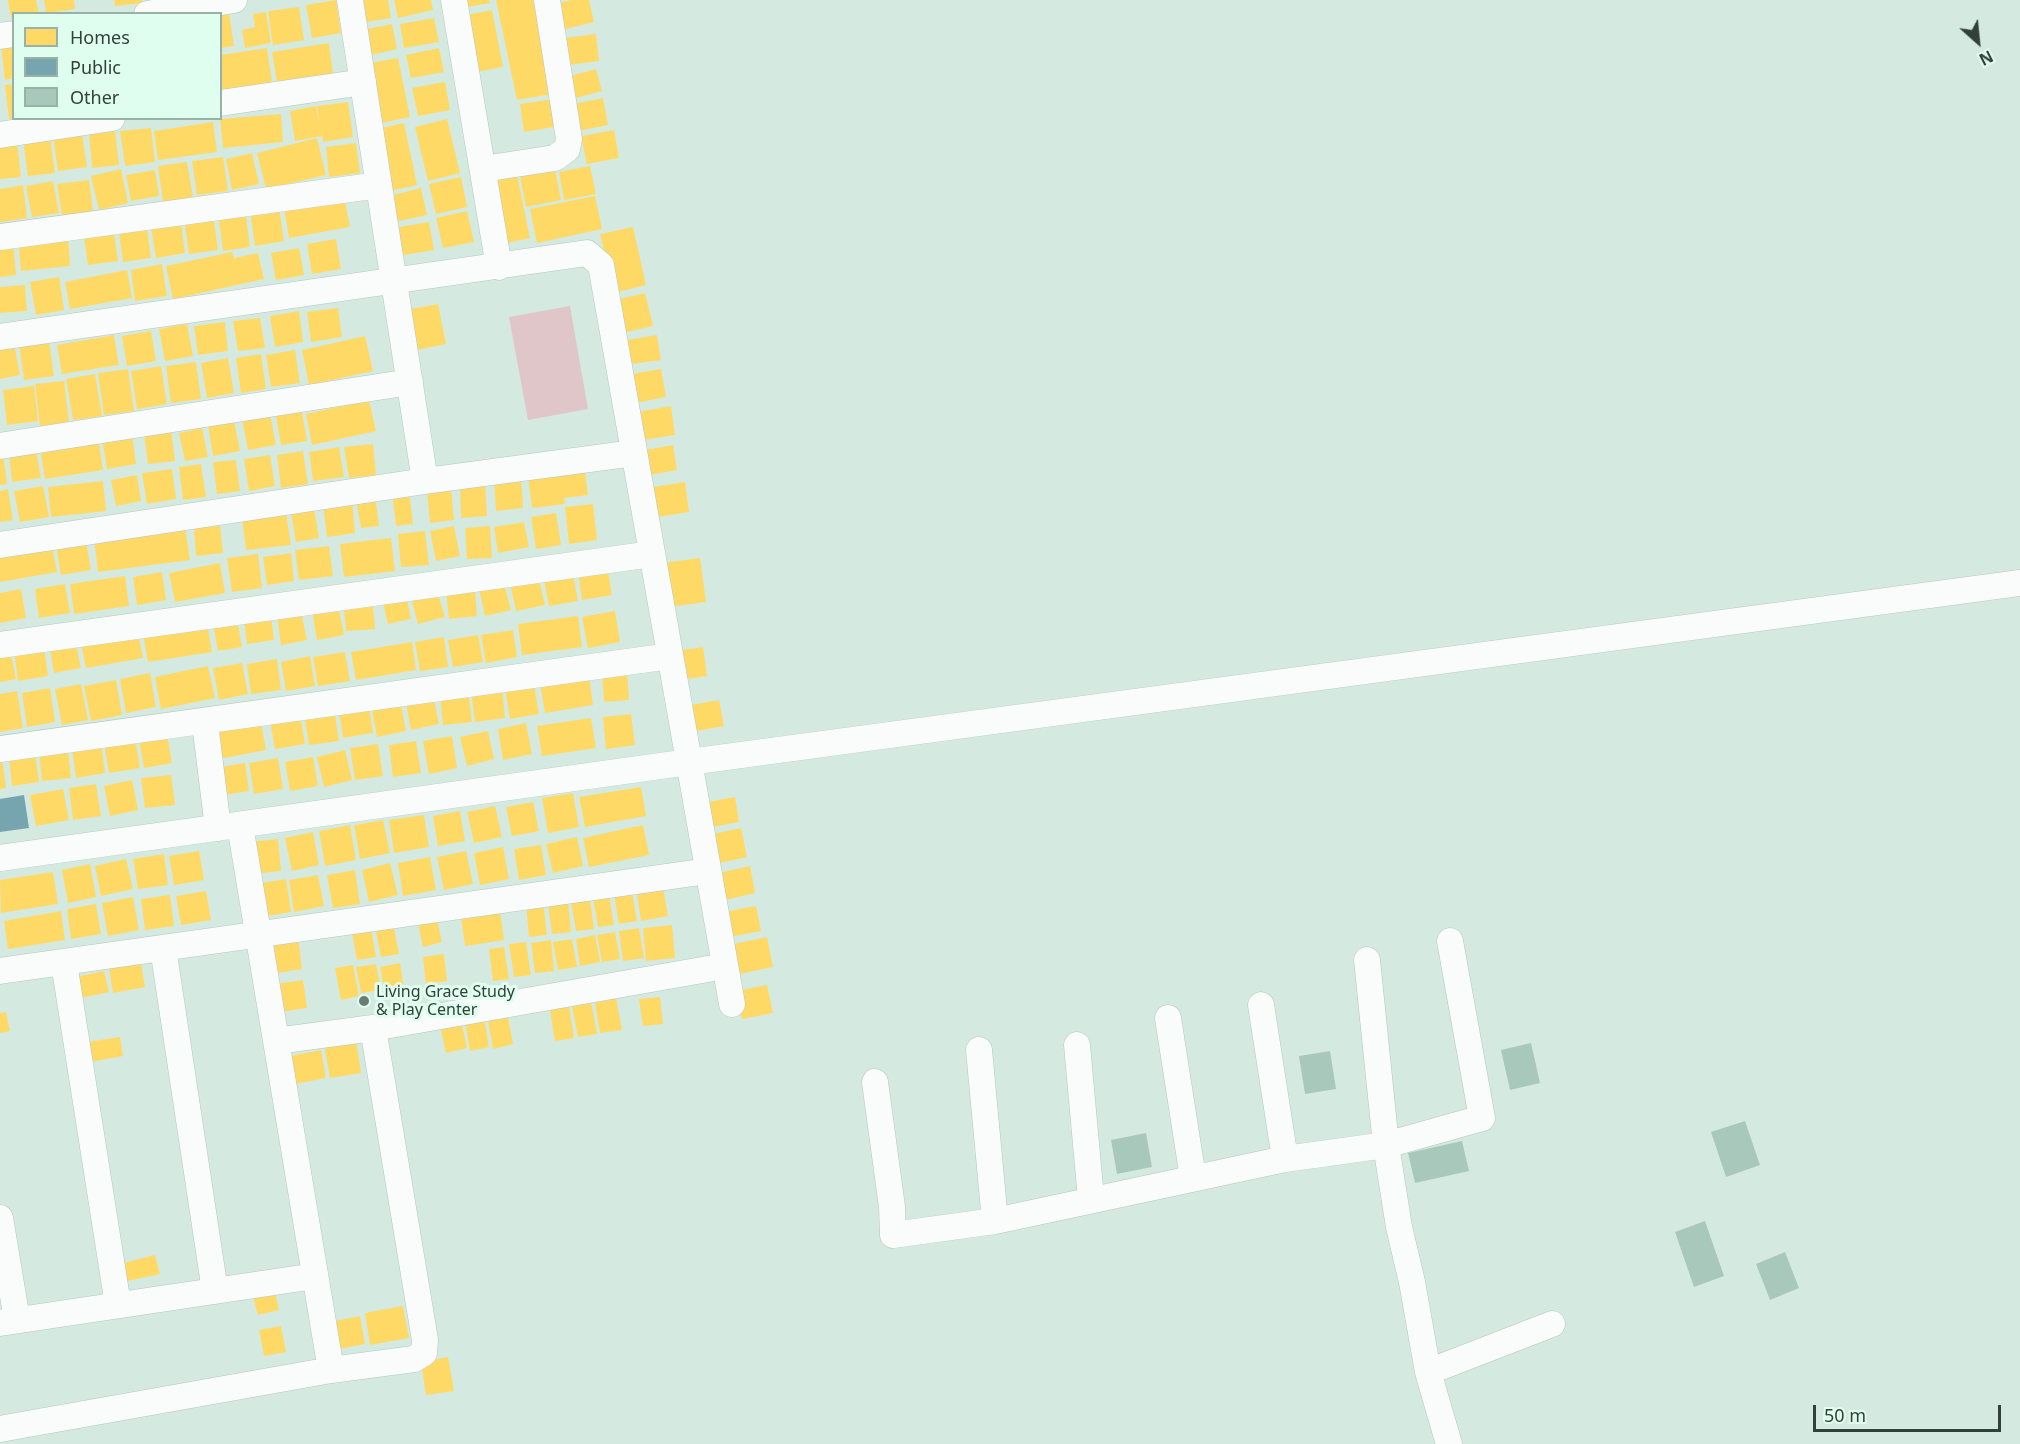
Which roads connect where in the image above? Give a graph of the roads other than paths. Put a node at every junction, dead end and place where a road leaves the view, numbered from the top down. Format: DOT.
graph roads {
  1 [pos="234,0"];
  2 [pos="350,0"];
  3 [pos="454,0"];
  4 [pos="547,0"];
  5 [pos="159,12"];
  6 [pos="363,82"];
  7 [pos="222,103"];
  8 [pos="99,120"];
  9 [pos="0,135"];
  10 [pos="483,169"];
  11 [pos="379,185"];
  12 [pos="0,237"];
  13 [pos="499,267"];
  14 [pos="394,283"];
  15 [pos="0,337"];
  16 [pos="410,382"];
  17 [pos="0,446"];
  18 [pos="634,453"];
  19 [pos="425,481"];
  20 [pos="0,545"];
  21 [pos="652,554"];
  22 [pos="2020,582"];
  23 [pos="0,645"];
  24 [pos="670,656"];
  25 [pos="205,723"];
  26 [pos="0,749"];
  27 [pos="689,762"];
  28 [pos="229,827"];
  29 [pos="0,858"];
  30 [pos="708,871"];
  31 [pos="258,934"];
  32 [pos="1450,941"];
  33 [pos="163,948"];
  34 [pos="1367,960"];
  35 [pos="64,963"];
  36 [pos="725,966"];
  37 [pos="0,971"];
  38 [pos="732,1004"];
  39 [pos="1261,1005"];
  40 [pos="1168,1018"];
  41 [pos="373,1028"];
  42 [pos="276,1041"];
  43 [pos="1077,1045"];
  44 [pos="979,1050"];
  45 [pos="875,1082"];
  46 [pos="1386,1145"];
  47 [pos="1285,1159"];
  48 [pos="1193,1178"];
  49 [pos="1091,1199"];
  50 [pos="0,1218"];
  51 [pos="996,1221"];
  52 [pos="315,1276"];
  53 [pos="215,1291"];
  54 [pos="118,1305"];
  55 [pos="8,1322"];
  56 [pos="1552,1324"];
  57 [pos="331,1370"];
  58 [pos="1428,1372"];
  59 [pos="0,1428"];
  60 [pos="1449,1444"];
  1 -- 5 [label="street"];
  2 -- 6 [label="street"];
  3 -- 10 [label="street"];
  4 -- 10 [label="street"];
  6 -- 7 [label="street"];
  6 -- 11 [label="street"];
  8 -- 9 [label="street"];
  10 -- 13 [label="street"];
  11 -- 12 [label="street"];
  11 -- 14 [label="street"];
  13 -- 14 [label="street"];
  13 -- 18 [label="street"];
  14 -- 15 [label="street"];
  14 -- 16 [label="street"];
  16 -- 17 [label="street"];
  16 -- 19 [label="street"];
  18 -- 19 [label="street"];
  18 -- 21 [label="street"];
  19 -- 20 [label="street"];
  21 -- 23 [label="street"];
  21 -- 24 [label="street"];
  22 -- 27 [label="street"];
  24 -- 25 [label="street"];
  24 -- 27 [label="street"];
  25 -- 26 [label="street"];
  25 -- 28 [label="street"];
  27 -- 28 [label="street"];
  27 -- 30 [label="street"];
  28 -- 29 [label="street"];
  28 -- 31 [label="street"];
  30 -- 31 [label="street"];
  30 -- 36 [label="street"];
  31 -- 33 [label="street"];
  31 -- 42 [label="street"];
  32 -- 46 [label="street"];
  33 -- 35 [label="street"];
  33 -- 53 [label="street"];
  34 -- 46 [label="street"];
  35 -- 37 [label="street"];
  35 -- 54 [label="street"];
  36 -- 38 [label="street"];
  36 -- 41 [label="street"];
  39 -- 47 [label="street"];
  40 -- 48 [label="street"];
  41 -- 42 [label="street"];
  41 -- 57 [label="street"];
  42 -- 52 [label="street"];
  43 -- 49 [label="street"];
  44 -- 51 [label="street"];
  45 -- 51 [label="street"];
  46 -- 47 [label="street"];
  46 -- 58 [label="street"];
  47 -- 48 [label="street"];
  48 -- 49 [label="street"];
  49 -- 51 [label="street"];
  50 -- 55 [label="street"];
  52 -- 53 [label="street"];
  52 -- 57 [label="street"];
  53 -- 54 [label="street"];
  54 -- 55 [label="street"];
  56 -- 58 [label="street"];
  57 -- 59 [label="street"];
  58 -- 60 [label="street"];
}
